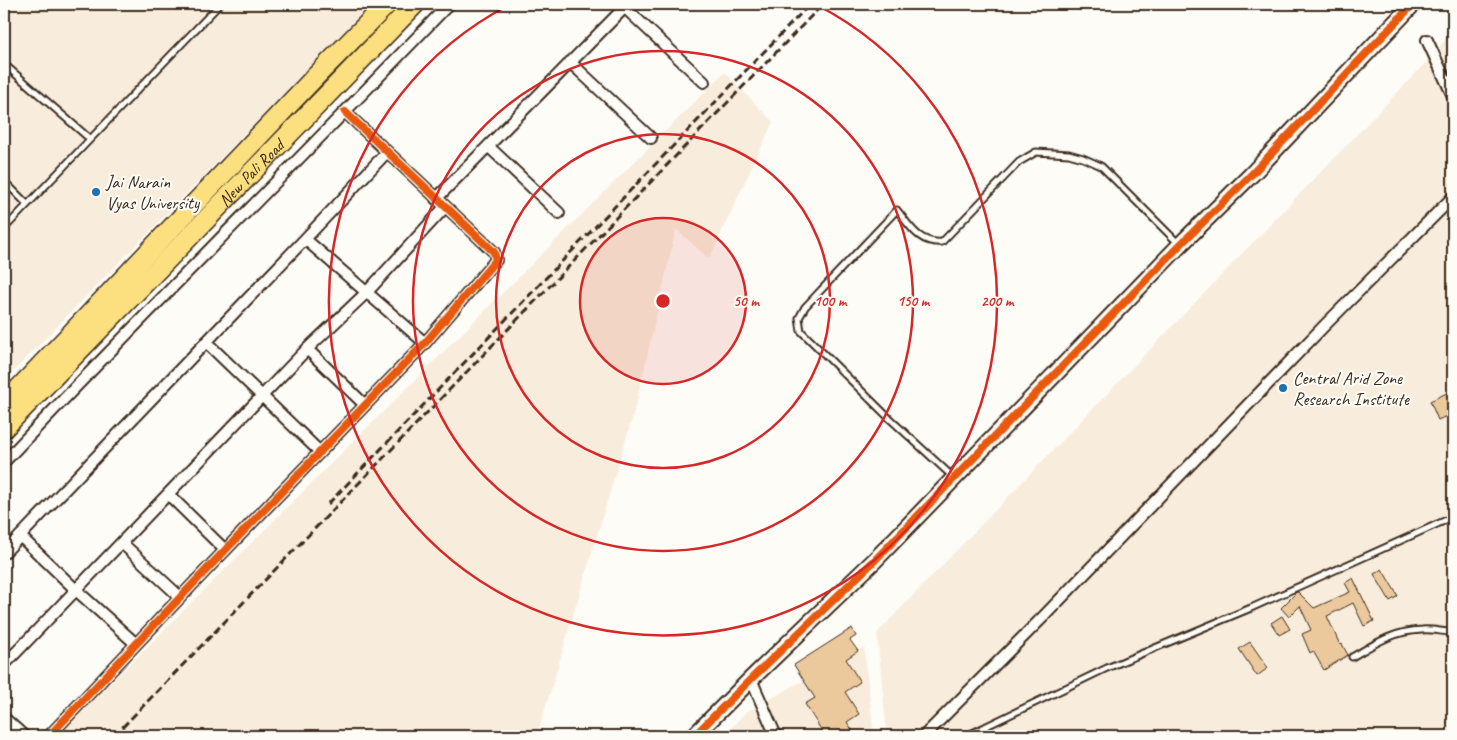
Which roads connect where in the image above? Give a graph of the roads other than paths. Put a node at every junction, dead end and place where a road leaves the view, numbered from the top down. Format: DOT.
graph roads {
  1 [pos="220,4"];
  2 [pos="386,4"];
  3 [pos="415,4"];
  4 [pos="449,4"];
  5 [pos="1413,4"];
  6 [pos="622,6"];
  7 [pos="1427,40"];
  8 [pos="570,62"];
  9 [pos="4,64"];
  10 [pos="704,82"];
  11 [pos="1453,96"];
  12 [pos="345,112"];
  13 [pos="651,138"];
  14 [pos="90,139"];
  15 [pos="488,146"];
  16 [pos="387,152"];
  17 [pos="4,181"];
  18 [pos="1453,197"];
  19 [pos="436,198"];
  20 [pos="27,204"];
  21 [pos="445,207"];
  22 [pos="559,213"];
  23 [pos="4,229"];
  24 [pos="305,239"];
  25 [pos="1180,245"];
  26 [pos="366,292"];
  27 [pos="206,342"];
  28 [pos="425,343"];
  29 [pos="308,349"];
  30 [pos="263,396"];
  31 [pos="4,404"];
  32 [pos="365,405"];
  33 [pos="4,428"];
  34 [pos="320,452"];
  35 [pos="4,462"];
  36 [pos="954,478"];
  37 [pos="168,494"];
  38 [pos="1453,517"];
  39 [pos="20,536"];
  40 [pos="122,542"];
  41 [pos="225,550"];
  42 [pos="4,553"];
  43 [pos="76,590"];
  44 [pos="180,597"];
  45 [pos="1453,632"];
  46 [pos="136,644"];
  47 [pos="1352,657"];
  48 [pos="4,665"];
  49 [pos="751,679"];
  50 [pos="4,718"];
  51 [pos="24,736"];
  52 [pos="49,736"];
  53 [pos="694,736"];
  54 [pos="776,736"];
  55 [pos="924,736"];
  56 [pos="966,736"];
  1 -- 14 [label="lane"];
  2 -- 31 [label="highway, New Pali Road"];
  3 -- 33 [label="highway, New Pali Road"];
  4 -- 12 [label="street"];
  5 -- 25 [label="street"];
  6 -- 8 [label="street"];
  6 -- 10 [label="street"];
  7 -- 11 [label="street"];
  8 -- 13 [label="street"];
  8 -- 15 [label="street"];
  9 -- 14 [label="lane"];
  12 -- 16 [label="street"];
  12 -- 35 [label="street"];
  14 -- 20 [label="lane"];
  15 -- 19 [label="street"];
  15 -- 22 [label="street"];
  16 -- 19 [label="street"];
  16 -- 24 [label="street"];
  17 -- 20 [label="lane"];
  18 -- 55 [label="street"];
  19 -- 21 [label="street"];
  20 -- 23 [label="lane"];
  21 -- 26 [label="street"];
  21 -- 28 [label="street"];
  24 -- 26 [label="street"];
  24 -- 27 [label="street"];
  25 -- 36 [label="street"];
  25 -- 36 [label="lane"];
  26 -- 28 [label="street"];
  26 -- 29 [label="street"];
  27 -- 30 [label="street"];
  27 -- 39 [label="street"];
  28 -- 32 [label="street"];
  29 -- 30 [label="street"];
  29 -- 32 [label="street"];
  30 -- 34 [label="street"];
  30 -- 37 [label="street"];
  32 -- 34 [label="street"];
  34 -- 41 [label="street"];
  36 -- 49 [label="street"];
  37 -- 40 [label="street"];
  37 -- 41 [label="street"];
  38 -- 56 [label="lane"];
  39 -- 42 [label="street"];
  39 -- 43 [label="street"];
  40 -- 43 [label="street"];
  40 -- 44 [label="street"];
  41 -- 44 [label="street"];
  43 -- 46 [label="street"];
  43 -- 48 [label="street"];
  44 -- 46 [label="street"];
  45 -- 47 [label="lane"];
  46 -- 52 [label="street"];
  49 -- 53 [label="street"];
  49 -- 54 [label="street"];
  50 -- 51 [label="street"];
}
